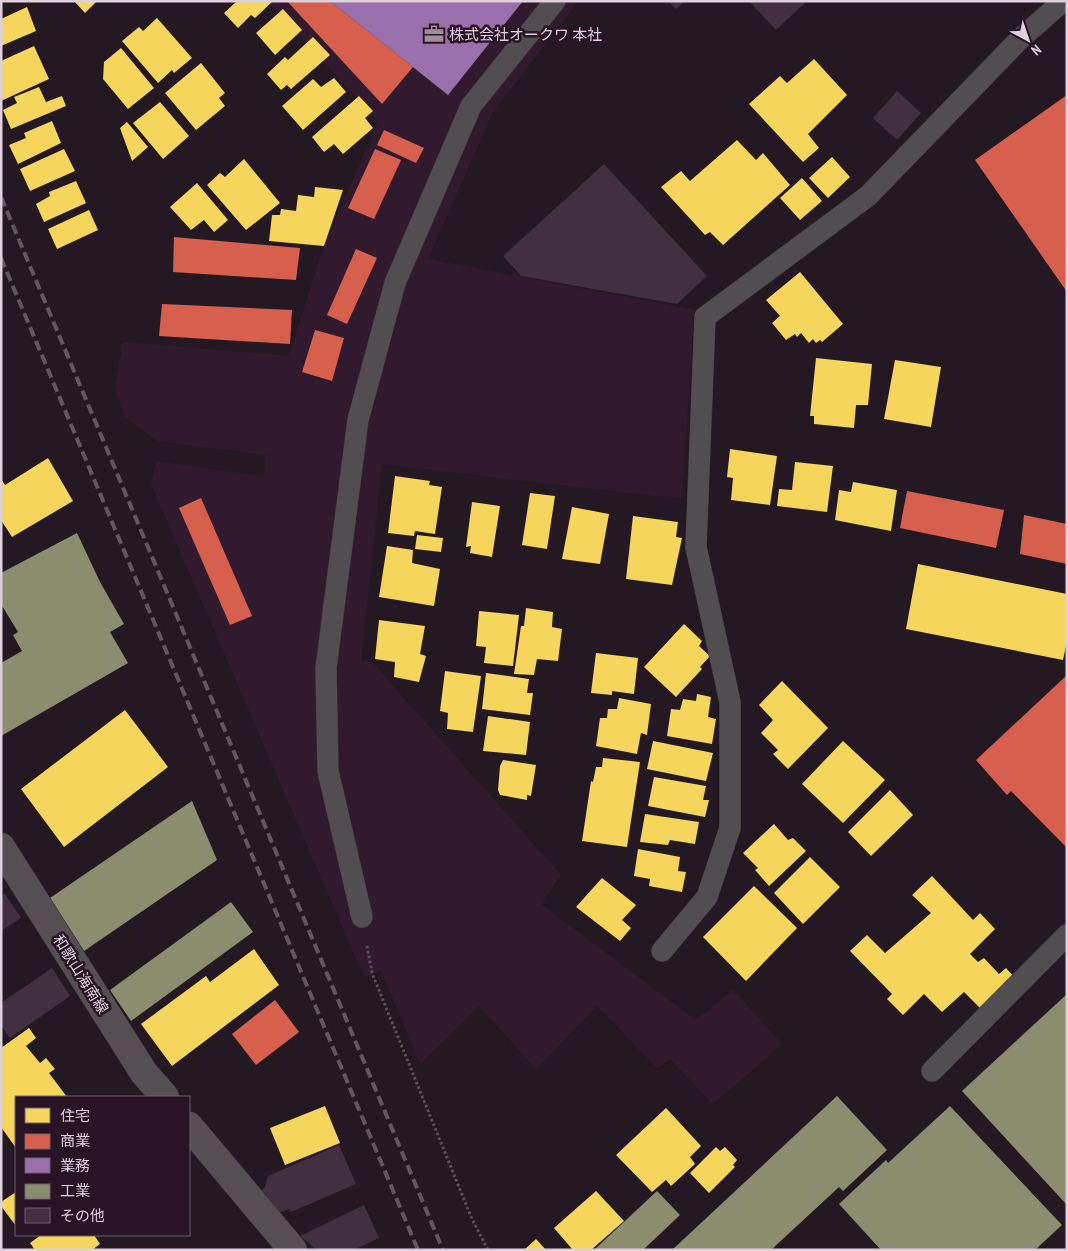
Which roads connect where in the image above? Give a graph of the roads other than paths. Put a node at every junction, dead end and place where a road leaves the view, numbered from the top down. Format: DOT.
graph roads {
  1 [pos="555,1"];
  2 [pos="1063,1"];
  3 [pos="1,848"];
  4 [pos="362,917"];
  5 [pos="1067,935"];
  6 [pos="662,951"];
  7 [pos="932,1071"];
  8 [pos="164,1096"];
  9 [pos="190,1127"];
  10 [pos="293,1250"];
  1 -- 4 [label="lane"];
  2 -- 6 [label="lane"];
  3 -- 8 [label="main road, 和歌山海南線"];
  5 -- 7 [label="lane"];
  9 -- 10 [label="main road"];
}
